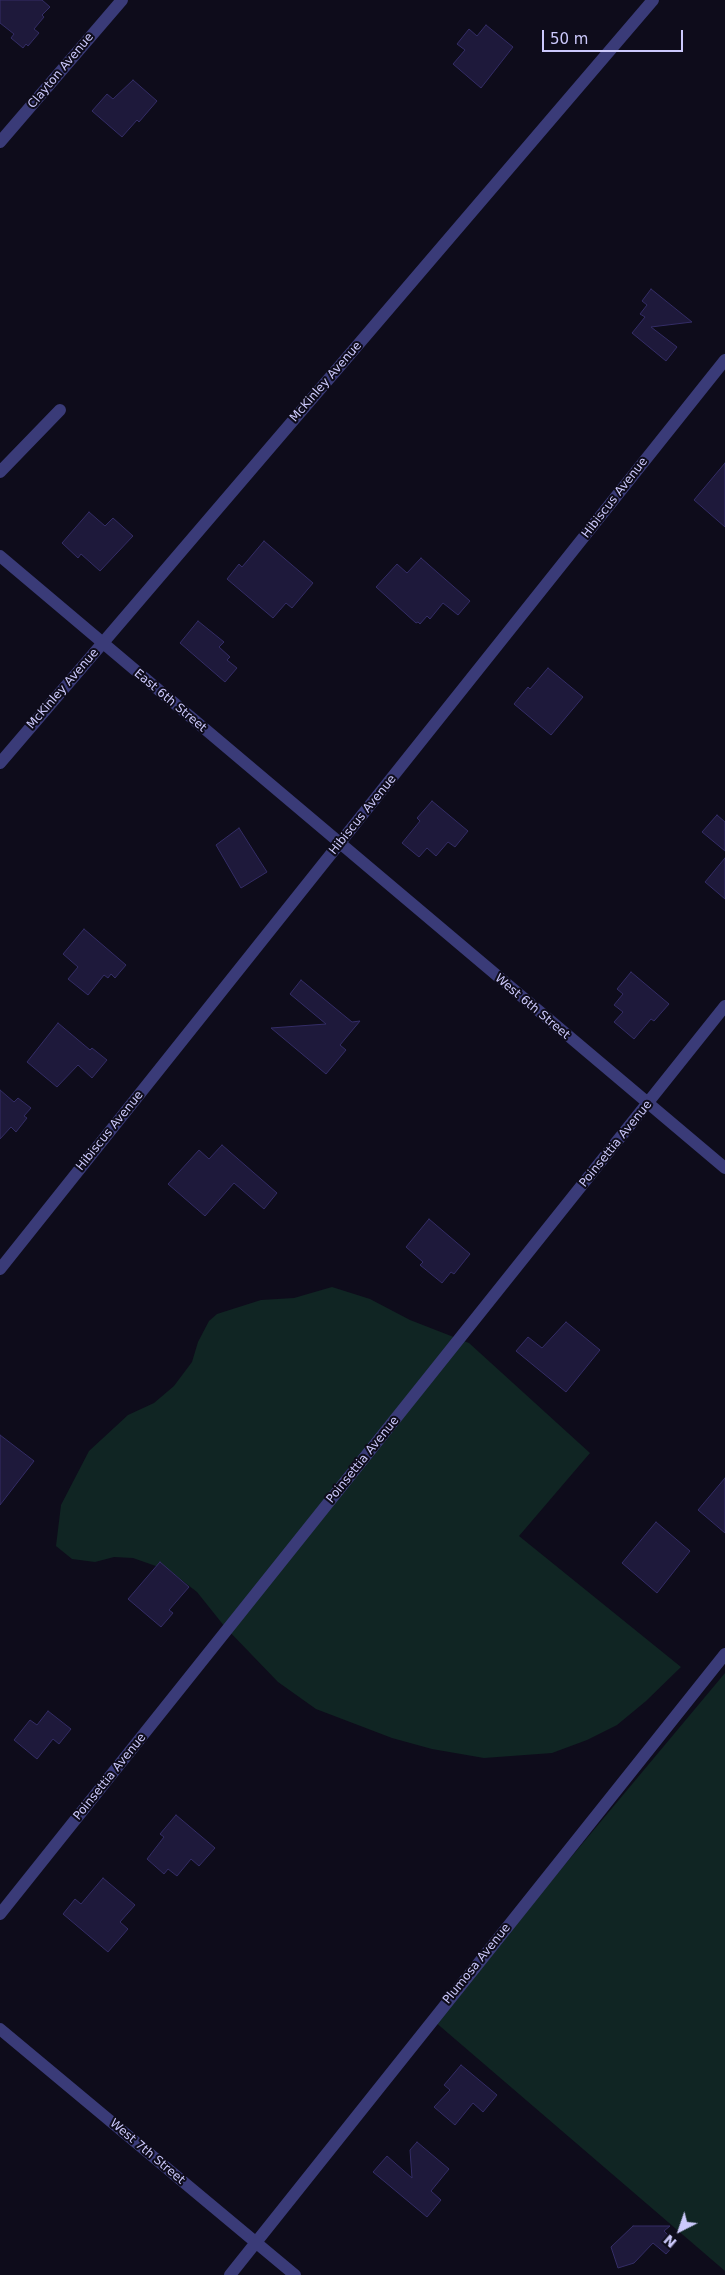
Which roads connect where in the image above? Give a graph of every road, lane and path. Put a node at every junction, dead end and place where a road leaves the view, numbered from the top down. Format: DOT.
graph roads {
  1 [pos="122,0"];
  2 [pos="653,0"];
  3 [pos="0,142"];
  4 [pos="725,360"];
  5 [pos="60,410"];
  6 [pos="0,472"];
  7 [pos="0,556"];
  8 [pos="102,644"];
  9 [pos="0,763"];
  10 [pos="340,845"];
  11 [pos="725,1006"];
  12 [pos="648,1104"];
  13 [pos="725,1168"];
  14 [pos="0,1269"];
  15 [pos="725,1654"];
  16 [pos="0,1914"];
  17 [pos="0,2029"];
  18 [pos="256,2242"];
  19 [pos="230,2275"];
  20 [pos="295,2275"];
  1 -- 3 [label="street, Clayton Avenue"];
  2 -- 8 [label="street, McKinley Avenue"];
  4 -- 10 [label="street, Hibiscus Avenue"];
  5 -- 6 [label="street"];
  7 -- 8 [label="street, East 6th Street"];
  8 -- 9 [label="street, McKinley Avenue"];
  8 -- 10 [label="street, East 6th Street"];
  10 -- 12 [label="street, West 6th Street"];
  10 -- 14 [label="street, Hibiscus Avenue"];
  11 -- 12 [label="street, Poinsettia Avenue"];
  12 -- 13 [label="street, West 6th Street"];
  12 -- 16 [label="street, Poinsettia Avenue"];
  15 -- 18 [label="street, Plumosa Avenue"];
  17 -- 18 [label="street, West 7th Street"];
  18 -- 19 [label="street, Plumosa Avenue"];
  18 -- 20 [label="street, West 7th Street"];
}
